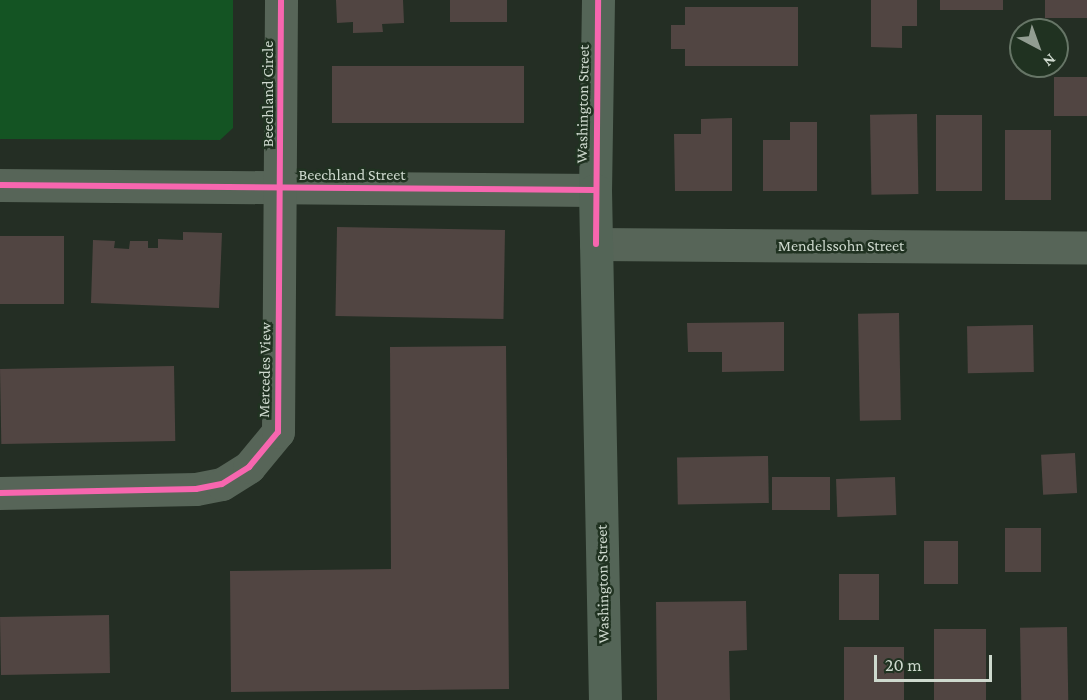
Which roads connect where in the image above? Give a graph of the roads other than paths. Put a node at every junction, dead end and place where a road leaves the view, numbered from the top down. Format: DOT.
graph roads {
  1 [pos="281,0"];
  2 [pos="597,0"];
  3 [pos="0,185"];
  4 [pos="282,188"];
  5 [pos="595,190"];
  6 [pos="596,244"];
  7 [pos="1087,247"];
  8 [pos="0,493"];
  9 [pos="605,700"];
  1 -- 4 [label="street, Beechland Circle"];
  2 -- 5 [label="main road, Washington Street"];
  3 -- 4 [label="street, Beechland Street"];
  4 -- 5 [label="street, Beechland Street"];
  4 -- 8 [label="street, Mercedes View"];
  5 -- 6 [label="main road, Washington Street"];
  6 -- 7 [label="street, Mendelssohn Street"];
  6 -- 9 [label="main road, Washington Street"];
}
